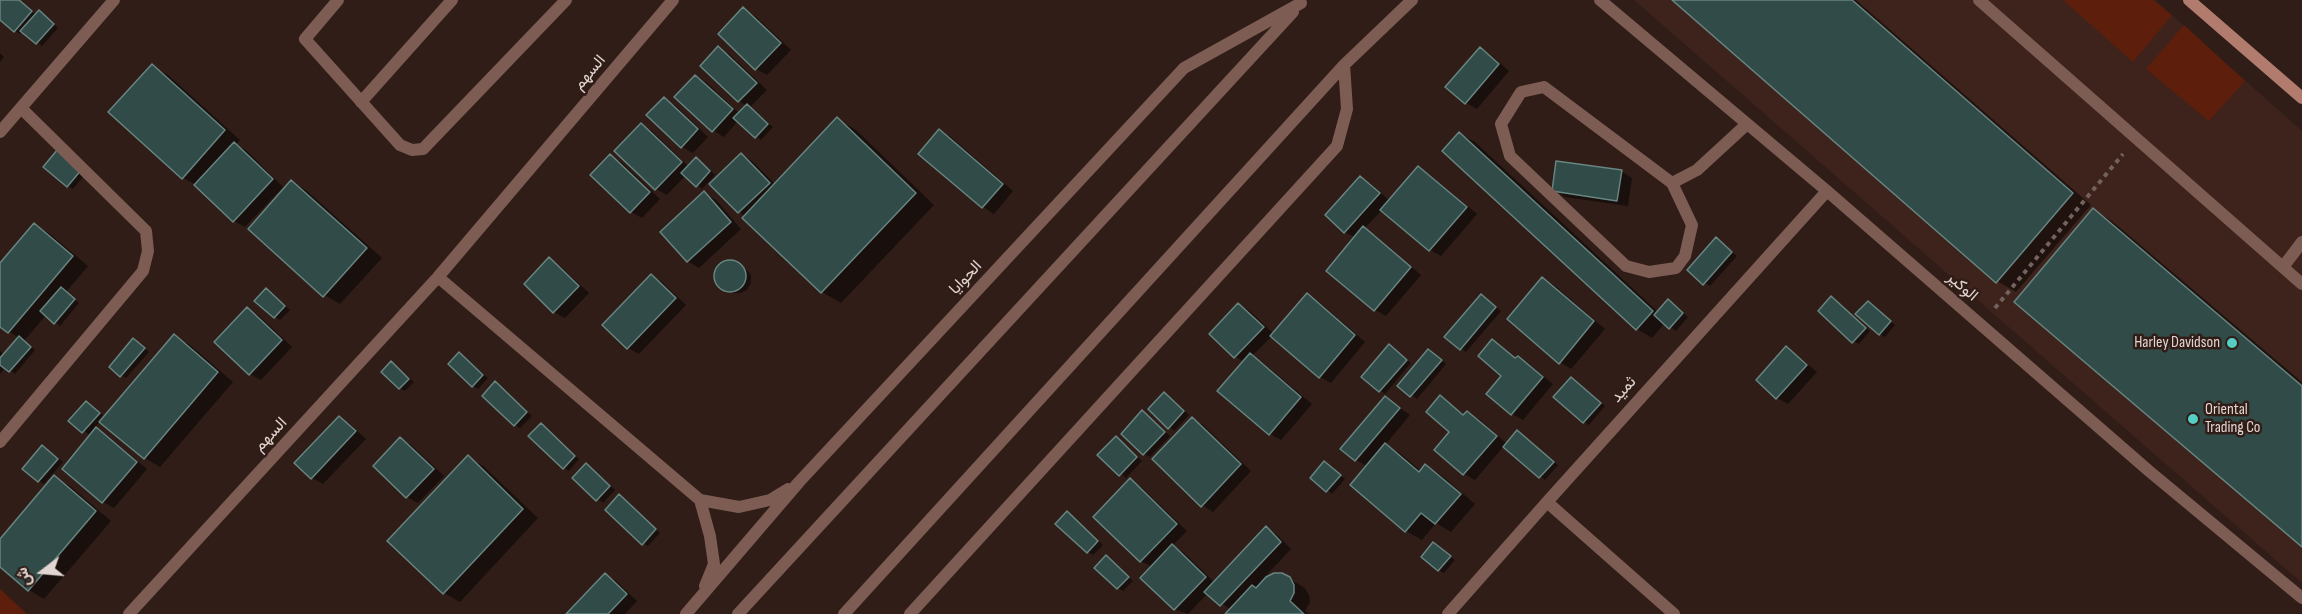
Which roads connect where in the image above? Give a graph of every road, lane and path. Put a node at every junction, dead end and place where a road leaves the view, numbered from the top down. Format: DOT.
graph roads {
  1 [pos="114,0"];
  2 [pos="338,0"];
  3 [pos="452,0"];
  4 [pos="566,0"];
  5 [pos="673,0"];
  6 [pos="1412,0"];
  7 [pos="1600,0"];
  8 [pos="1979,0"];
  9 [pos="2189,0"];
  10 [pos="1302,2"];
  11 [pos="1344,65"];
  12 [pos="2302,98"];
  13 [pos="361,102"];
  14 [pos="21,108"];
  15 [pos="1748,124"];
  16 [pos="0,132"];
  17 [pos="2137,137"];
  18 [pos="1672,183"];
  19 [pos="1827,191"];
  20 [pos="2302,242"];
  21 [pos="2283,267"];
  22 [pos="438,278"];
  23 [pos="2302,284"];
  24 [pos="1980,326"];
  25 [pos="0,442"];
  26 [pos="799,482"];
  27 [pos="700,500"];
  28 [pos="1547,501"];
  29 [pos="702,593"];
  30 [pos="2302,598"];
  31 [pos="129,614"];
  32 [pos="686,614"];
  33 [pos="738,614"];
  34 [pos="844,614"];
  35 [pos="910,614"];
  36 [pos="1448,614"];
  37 [pos="1674,614"];
  1 -- 14 [label="street"];
  2 -- 13 [label="street"];
  3 -- 13 [label="street"];
  4 -- 13 [label="street"];
  5 -- 22 [label="street, السهم"];
  6 -- 11 [label="street"];
  7 -- 15 [label="street, الوكير"];
  8 -- 17 [label="street"];
  9 -- 12 [label="main road"];
  10 -- 26 [label="street, الحوايا"];
  10 -- 33 [label="street, الحوايا"];
  11 -- 34 [label="street"];
  11 -- 35 [label="street"];
  14 -- 16 [label="street"];
  14 -- 25 [label="street"];
  15 -- 18 [label="street"];
  15 -- 19 [label="street, الوكير"];
  17 -- 21 [label="street"];
  17 -- 24 [label="path"];
  18 -- 18 [label="street"];
  19 -- 24 [label="street, الوكير"];
  19 -- 28 [label="street, ثميد"];
  20 -- 21 [label="street"];
  21 -- 23 [label="street"];
  22 -- 27 [label="street"];
  22 -- 31 [label="street, السهم"];
  24 -- 30 [label="street, الوكير"];
  26 -- 27 [label="street"];
  26 -- 29 [label="street, الحوايا"];
  27 -- 29 [label="street"];
  28 -- 36 [label="street, ثميد"];
  28 -- 37 [label="street"];
  29 -- 32 [label="street, الحوايا"];
}
